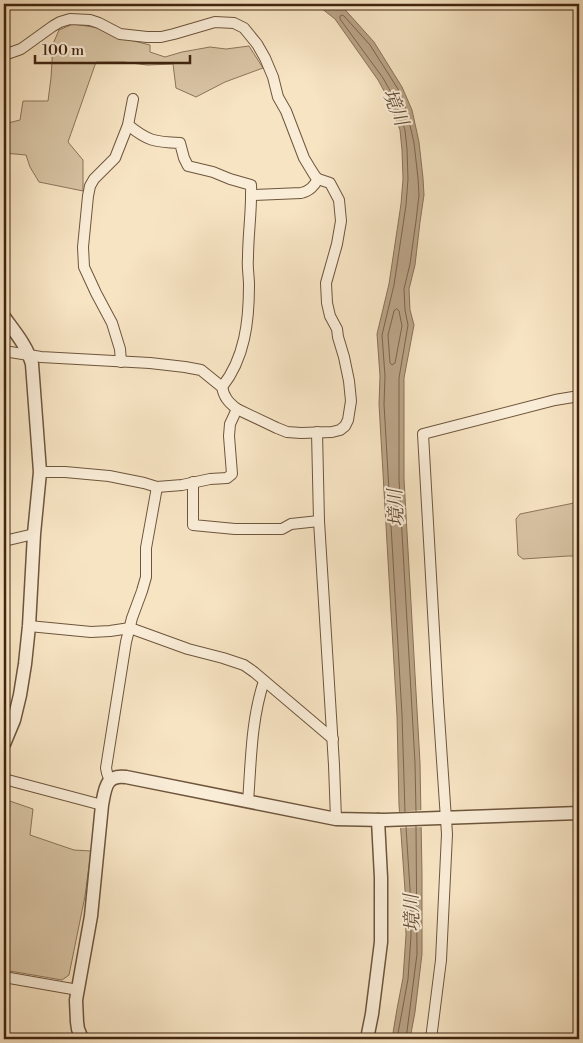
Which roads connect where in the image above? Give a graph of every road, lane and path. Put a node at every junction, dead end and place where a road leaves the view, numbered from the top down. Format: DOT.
graph roads {
  1 [pos="4,55"];
  2 [pos="133,99"];
  3 [pos="128,124"];
  4 [pos="318,178"];
  5 [pos="251,195"];
  6 [pos="4,317"];
  7 [pos="4,351"];
  8 [pos="30,356"];
  9 [pos="121,362"];
  10 [pos="222,387"];
  11 [pos="579,396"];
  12 [pos="237,409"];
  13 [pos="317,432"];
  14 [pos="40,472"];
  15 [pos="193,482"];
  16 [pos="157,487"];
  17 [pos="319,521"];
  18 [pos="34,534"];
  19 [pos="4,541"];
  20 [pos="29,626"];
  21 [pos="130,628"];
  22 [pos="264,681"];
  23 [pos="333,739"];
  24 [pos="4,744"];
  25 [pos="4,779"];
  26 [pos="110,781"];
  27 [pos="248,802"];
  28 [pos="102,805"];
  29 [pos="579,813"];
  30 [pos="442,818"];
  31 [pos="336,819"];
  32 [pos="383,820"];
  33 [pos="4,977"];
  34 [pos="78,990"];
  35 [pos="82,1039"];
  36 [pos="367,1039"];
  37 [pos="431,1039"];
  1 -- 4 [label="street"];
  2 -- 3 [label="street"];
  3 -- 5 [label="street"];
  3 -- 9 [label="street"];
  4 -- 5 [label="street"];
  4 -- 13 [label="street"];
  5 -- 10 [label="street"];
  6 -- 8 [label="street"];
  7 -- 8 [label="street"];
  8 -- 9 [label="street"];
  8 -- 14 [label="street"];
  9 -- 10 [label="street"];
  10 -- 12 [label="street"];
  11 -- 30 [label="street"];
  12 -- 13 [label="street"];
  12 -- 15 [label="street"];
  13 -- 17 [label="street"];
  14 -- 16 [label="street"];
  14 -- 18 [label="street"];
  15 -- 16 [label="street"];
  15 -- 17 [label="street"];
  16 -- 21 [label="street"];
  17 -- 23 [label="street"];
  18 -- 19 [label="street"];
  18 -- 20 [label="street"];
  20 -- 21 [label="street"];
  20 -- 24 [label="street"];
  21 -- 22 [label="street"];
  21 -- 26 [label="street"];
  22 -- 23 [label="street"];
  22 -- 27 [label="street"];
  23 -- 31 [label="street"];
  25 -- 28 [label="street"];
  26 -- 27 [label="street"];
  26 -- 28 [label="street"];
  27 -- 31 [label="street"];
  28 -- 34 [label="street"];
  29 -- 30 [label="street"];
  30 -- 32 [label="street"];
  30 -- 37 [label="street"];
  31 -- 32 [label="street"];
  32 -- 36 [label="street"];
  33 -- 34 [label="street"];
  34 -- 35 [label="street"];
}
